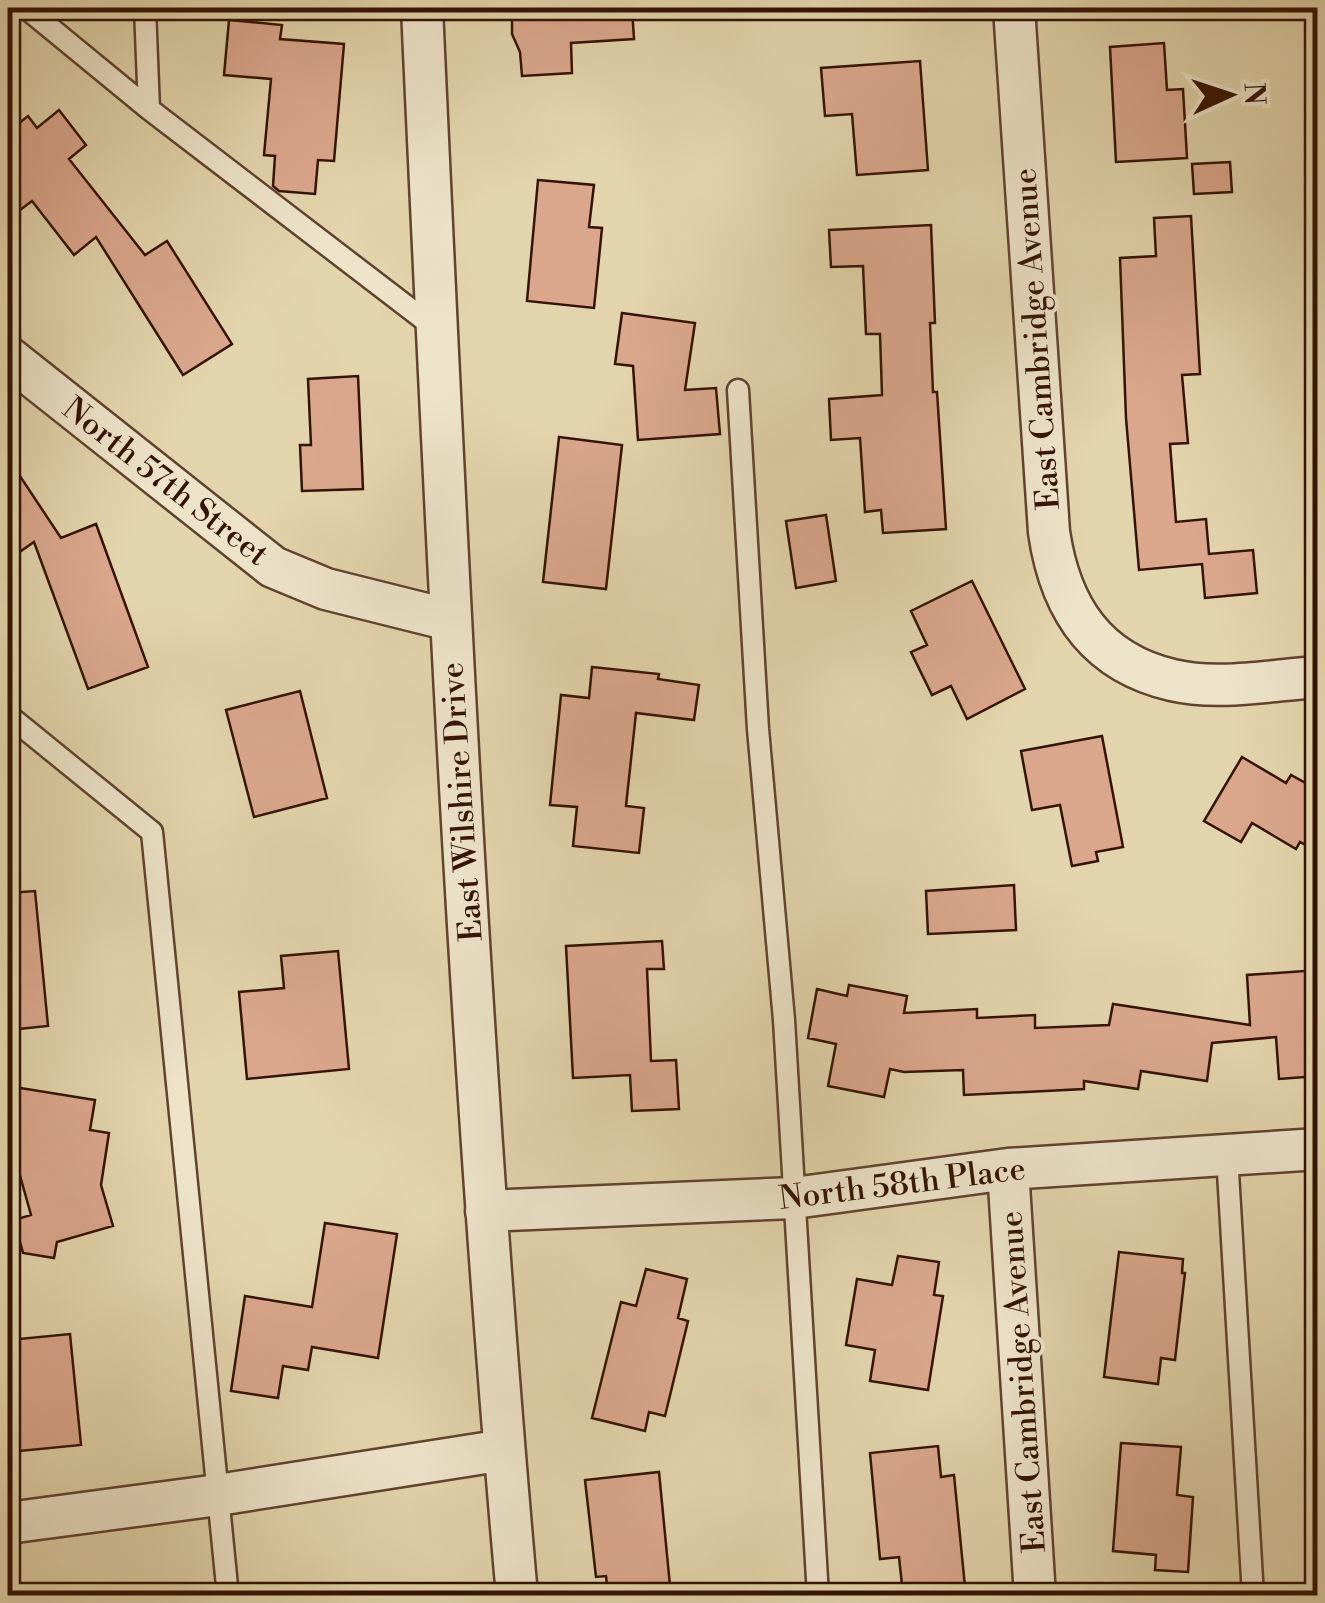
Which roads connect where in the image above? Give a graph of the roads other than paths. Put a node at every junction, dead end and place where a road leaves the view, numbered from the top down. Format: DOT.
graph roads {
  1 [pos="26,8"];
  2 [pos="145,8"];
  3 [pos="422,8"];
  4 [pos="1014,8"];
  5 [pos="149,108"];
  6 [pos="437,329"];
  7 [pos="8,357"];
  8 [pos="738,390"];
  9 [pos="450,620"];
  10 [pos="1318,677"];
  11 [pos="8,715"];
  12 [pos="1318,1149"];
  13 [pos="1227,1155"];
  14 [pos="1008,1169"];
  15 [pos="794,1198"];
  16 [pos="486,1211"];
  17 [pos="504,1450"];
  18 [pos="218,1494"];
  19 [pos="8,1523"];
  20 [pos="228,1596"];
  21 [pos="518,1596"];
  22 [pos="818,1596"];
  23 [pos="1035,1596"];
  24 [pos="1253,1596"];
  1 -- 5 [label="lane"];
  2 -- 5 [label="lane"];
  3 -- 6 [label="street, East Wilshire Drive"];
  4 -- 10 [label="street, East Cambridge Avenue"];
  5 -- 6 [label="lane"];
  6 -- 9 [label="street, East Wilshire Drive"];
  7 -- 9 [label="street, North 57th Street"];
  8 -- 15 [label="lane"];
  9 -- 16 [label="street, East Wilshire Drive"];
  11 -- 18 [label="lane"];
  12 -- 13 [label="street, North 58th Place"];
  13 -- 14 [label="street, North 58th Place"];
  13 -- 24 [label="lane"];
  14 -- 15 [label="street, North 58th Place"];
  14 -- 23 [label="street, East Cambridge Avenue"];
  15 -- 16 [label="street, North 58th Place"];
  15 -- 22 [label="lane"];
  16 -- 17 [label="street, East Wilshire Drive"];
  17 -- 18 [label="street"];
  17 -- 21 [label="street, East Wilshire Drive"];
  18 -- 19 [label="street"];
  18 -- 20 [label="lane"];
}
